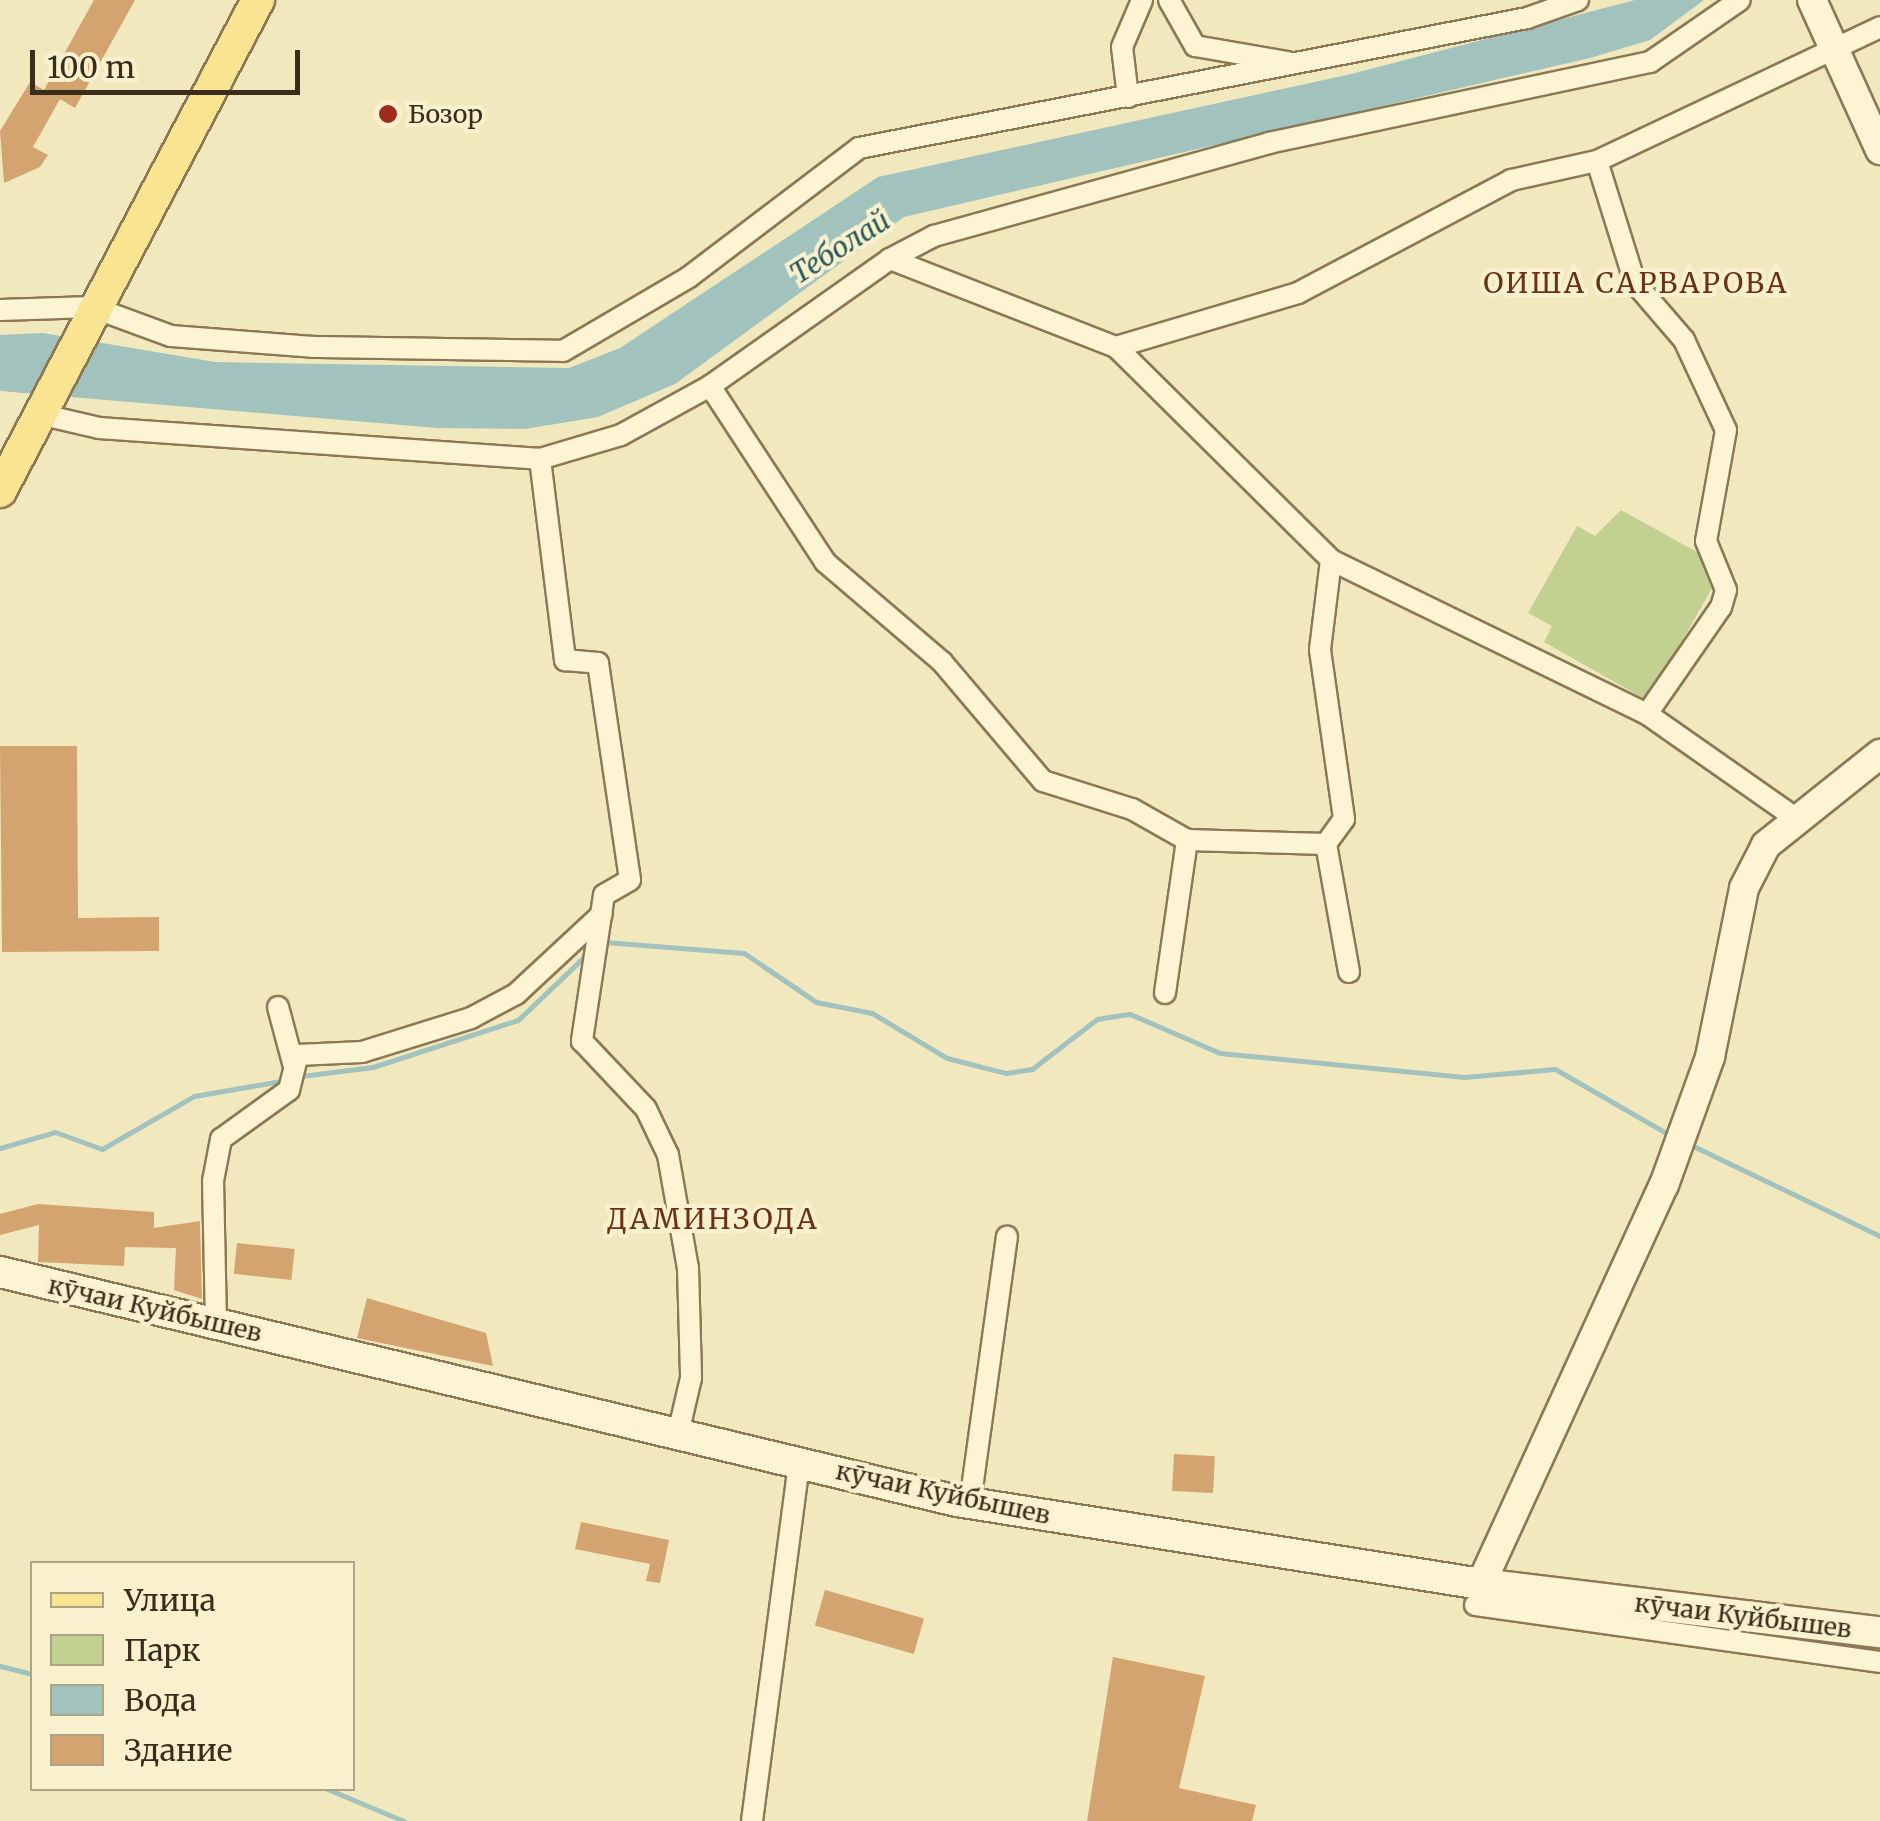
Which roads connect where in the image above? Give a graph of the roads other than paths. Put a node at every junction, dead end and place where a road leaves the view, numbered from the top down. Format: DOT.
graph roads {
  1 [pos="258,0"];
  2 [pos="1142,0"];
  3 [pos="1169,0"];
  4 [pos="1578,0"];
  5 [pos="1740,0"];
  6 [pos="1812,0"];
  7 [pos="1880,27"];
  8 [pos="1834,49"];
  9 [pos="1301,64"];
  10 [pos="1128,97"];
  11 [pos="1880,150"];
  12 [pos="1597,161"];
  13 [pos="890,259"];
  14 [pos="0,310"];
  15 [pos="88,314"];
  16 [pos="1116,347"];
  17 [pos="710,386"];
  18 [pos="38,414"];
  19 [pos="540,459"];
  20 [pos="0,471"];
  21 [pos="0,491"];
  22 [pos="1331,560"];
  23 [pos="1647,714"];
  24 [pos="1880,754"];
  25 [pos="1797,819"];
  26 [pos="1187,840"];
  27 [pos="1326,844"];
  28 [pos="602,924"];
  29 [pos="1349,972"];
  30 [pos="1165,993"];
  31 [pos="278,1007"];
  32 [pos="293,1062"];
  33 [pos="1008,1236"];
  34 [pos="7,1277"];
  35 [pos="216,1323"];
  36 [pos="678,1434"];
  37 [pos="800,1462"];
  38 [pos="970,1503"];
  39 [pos="1478,1594"];
  40 [pos="1880,1632"];
  41 [pos="1880,1662"];
  42 [pos="752,1821"];
  1 -- 15 [label="main road"];
  2 -- 10 [label="street"];
  3 -- 9 [label="street"];
  4 -- 9 [label="street"];
  5 -- 13 [label="street"];
  6 -- 8 [label="street"];
  7 -- 8 [label="street"];
  8 -- 11 [label="street"];
  8 -- 12 [label="street"];
  9 -- 10 [label="street"];
  10 -- 15 [label="street"];
  12 -- 16 [label="street"];
  12 -- 23 [label="street"];
  13 -- 16 [label="street"];
  13 -- 17 [label="street"];
  14 -- 15 [label="street"];
  15 -- 18 [label="main road"];
  16 -- 22 [label="street"];
  17 -- 19 [label="street"];
  17 -- 26 [label="street"];
  18 -- 19 [label="street"];
  18 -- 20 [label="main road"];
  18 -- 21 [label="main road"];
  19 -- 28 [label="street"];
  22 -- 23 [label="street"];
  22 -- 27 [label="street"];
  23 -- 25 [label="street"];
  24 -- 25 [label="street"];
  25 -- 39 [label="street"];
  26 -- 27 [label="street"];
  26 -- 30 [label="street"];
  27 -- 29 [label="street"];
  28 -- 32 [label="street"];
  28 -- 36 [label="street"];
  31 -- 32 [label="street"];
  32 -- 35 [label="street"];
  33 -- 38 [label="street"];
  34 -- 35 [label="main road, кӯчаи Куйбышев"];
  35 -- 36 [label="main road, кӯчаи Куйбышев"];
  36 -- 37 [label="main road, кӯчаи Куйбышев"];
  37 -- 38 [label="main road, кӯчаи Куйбышев"];
  37 -- 42 [label="street"];
  38 -- 39 [label="main road, кӯчаи Куйбышев"];
  39 -- 40 [label="main road, кӯчаи Куйбышев"];
  39 -- 41 [label="street"];
}
